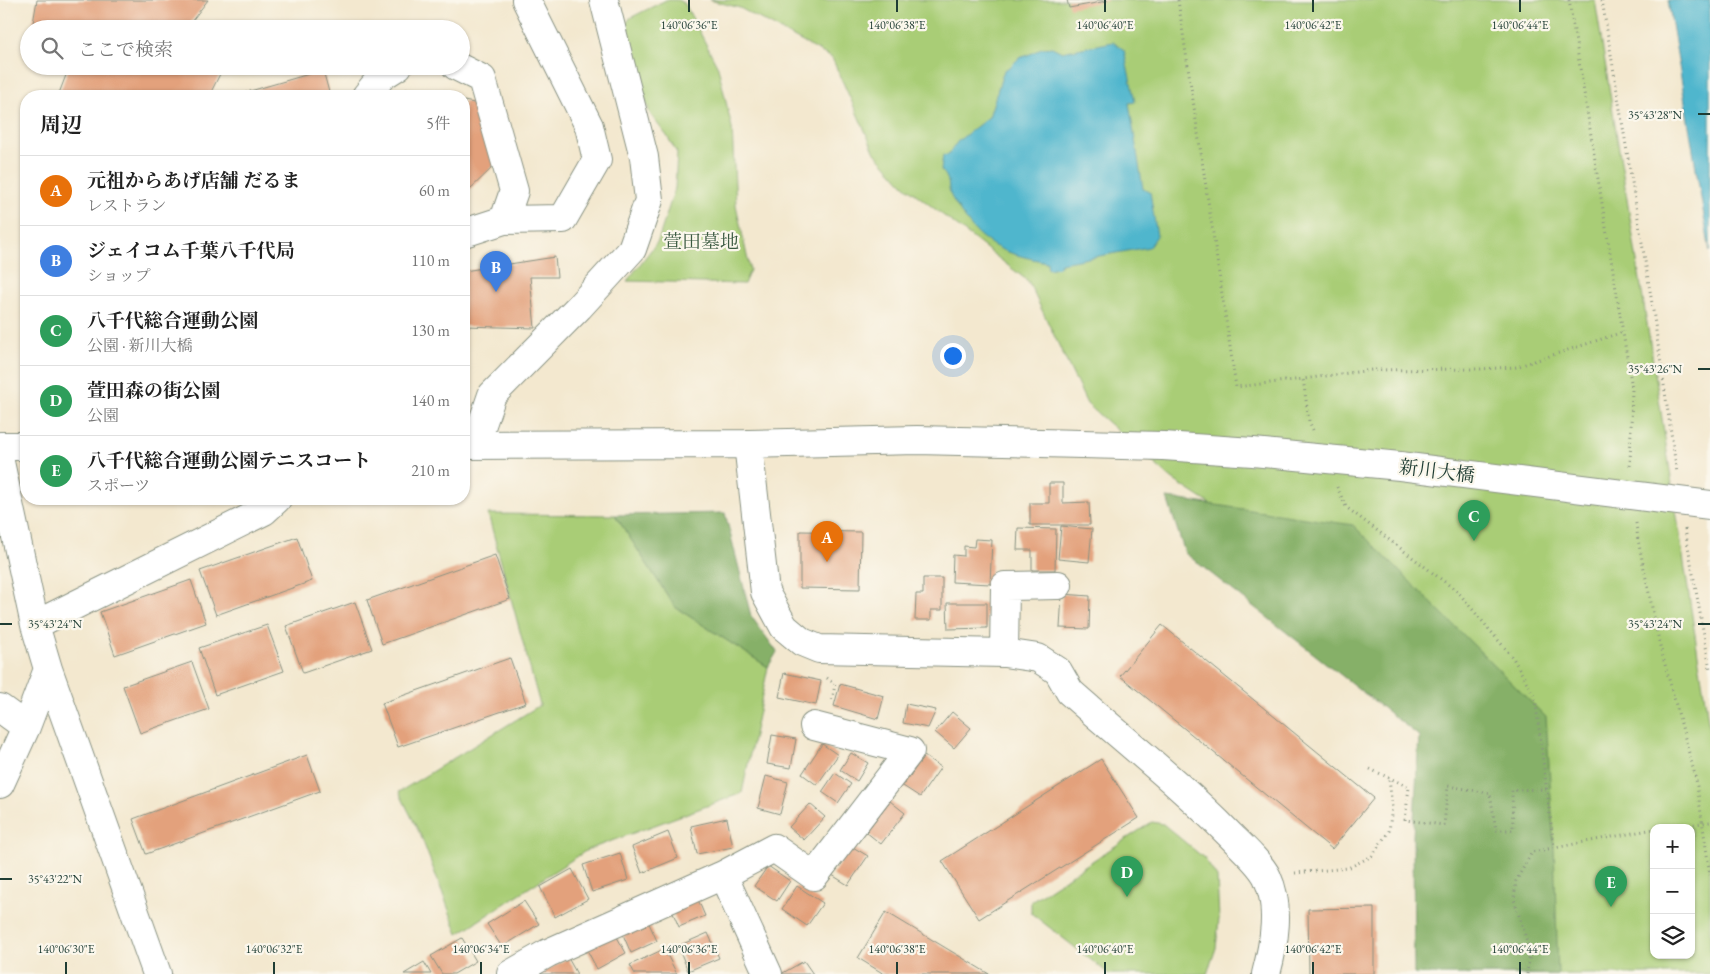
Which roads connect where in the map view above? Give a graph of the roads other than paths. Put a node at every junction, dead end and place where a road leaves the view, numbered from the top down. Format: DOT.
graph roads {
  1 [pos="526,0"];
  2 [pos="604,0"];
  3 [pos="470,73"];
  4 [pos="384,75"];
  5 [pos="371,90"];
  6 [pos="504,220"];
  7 [pos="470,231"];
  8 [pos="748,444"];
  9 [pos="470,445"];
  10 [pos="0,446"];
  11 [pos="20,446"];
  12 [pos="0,462"];
  13 [pos="271,505"];
  14 [pos="1710,505"];
  15 [pos="1058,585"];
  16 [pos="35,626"];
  17 [pos="1004,653"];
  18 [pos="48,669"];
  19 [pos="0,708"];
  20 [pos="814,726"];
  21 [pos="26,727"];
  22 [pos="0,784"];
  23 [pos="723,876"];
  24 [pos="764,973"];
  25 [pos="157,974"];
  26 [pos="511,974"];
  27 [pos="1266,974"];
  1 -- 6 [label="street"];
  2 -- 9 [label="street"];
  3 -- 6 [label="street"];
  4 -- 5 [label="street"];
  6 -- 7 [label="street"];
  8 -- 9 [label="street, 新川大橋"];
  8 -- 14 [label="street, 新川大橋, bridge"];
  8 -- 17 [label="street"];
  10 -- 11 [label="street"];
  12 -- 16 [label="street"];
  13 -- 16 [label="street"];
  15 -- 17 [label="street"];
  16 -- 18 [label="street"];
  17 -- 27 [label="street"];
  18 -- 21 [label="street"];
  18 -- 25 [label="street"];
  19 -- 21 [label="street"];
  20 -- 23 [label="street"];
  21 -- 22 [label="street"];
  23 -- 24 [label="street"];
  23 -- 26 [label="street"];
}
